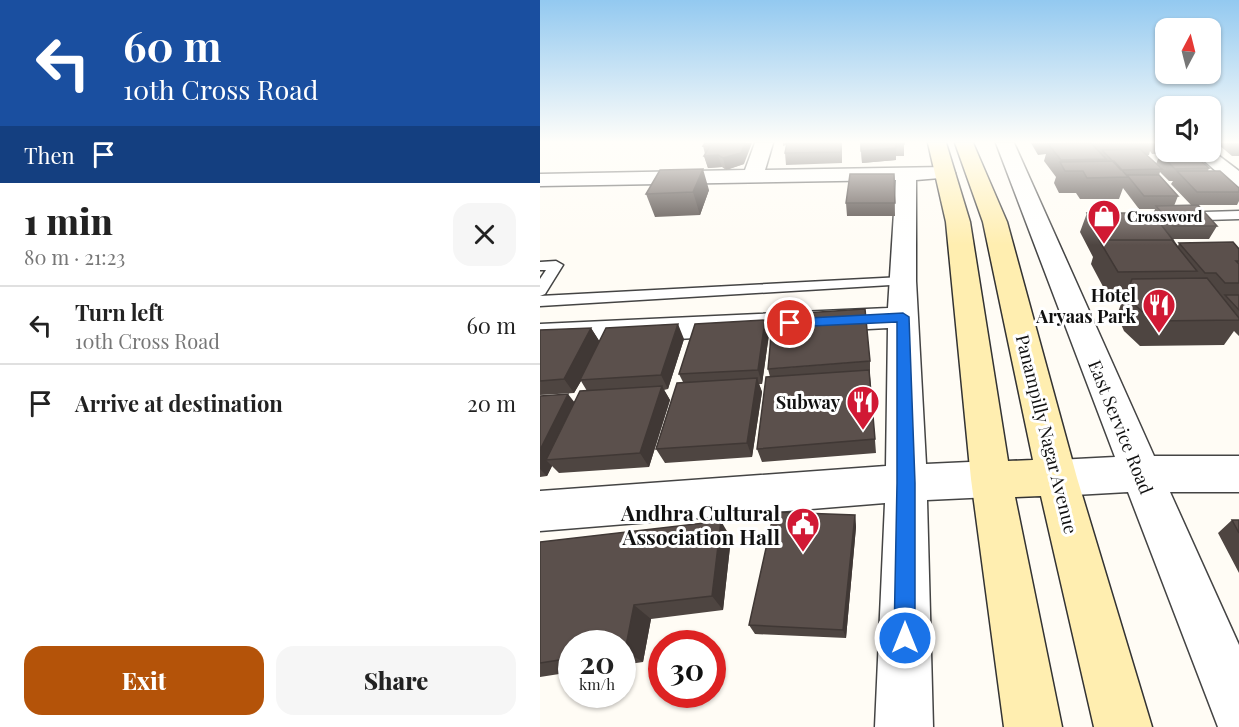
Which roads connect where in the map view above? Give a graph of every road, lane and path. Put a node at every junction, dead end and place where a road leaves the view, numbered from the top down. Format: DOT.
graph roads {
  1 [pos="704,177"];
  2 [pos="906,177"];
  3 [pos="956,177"];
  4 [pos="967,177"];
  5 [pos="1019,177"];
  6 [pos="540,180"];
  7 [pos="1239,215"];
  8 [pos="1205,216"];
  9 [pos="540,266"];
  10 [pos="540,291"];
  11 [pos="902,299"];
  12 [pos="540,301"];
  13 [pos="540,335"];
  14 [pos="1140,474"];
  15 [pos="1239,474"];
  16 [pos="1057,478"];
  17 [pos="991,479"];
  18 [pos="906,483"];
  19 [pos="540,511"];
  20 [pos="1239,710"];
  21 [pos="904,727"];
  22 [pos="1033,727"];
  23 [pos="1123,727"];
  1 -- 6 [label="street"];
  2 -- 11 [label="street"];
  3 -- 17 [label="street"];
  4 -- 16 [label="street, Panampilly Nagar Avenue"];
  5 -- 14 [label="street, East Service Road"];
  7 -- 8 [label="lane"];
  9 -- 10 [label="lane"];
  11 -- 12 [label="lane"];
  11 -- 13 [label="street"];
  11 -- 18 [label="street"];
  14 -- 15 [label="street"];
  14 -- 16 [label="street"];
  14 -- 20 [label="street, East Service Road"];
  16 -- 17 [label="street"];
  16 -- 23 [label="street, Panampilly Nagar Avenue"];
  17 -- 18 [label="street"];
  17 -- 22 [label="street"];
  18 -- 19 [label="street"];
  18 -- 21 [label="street"];
}
